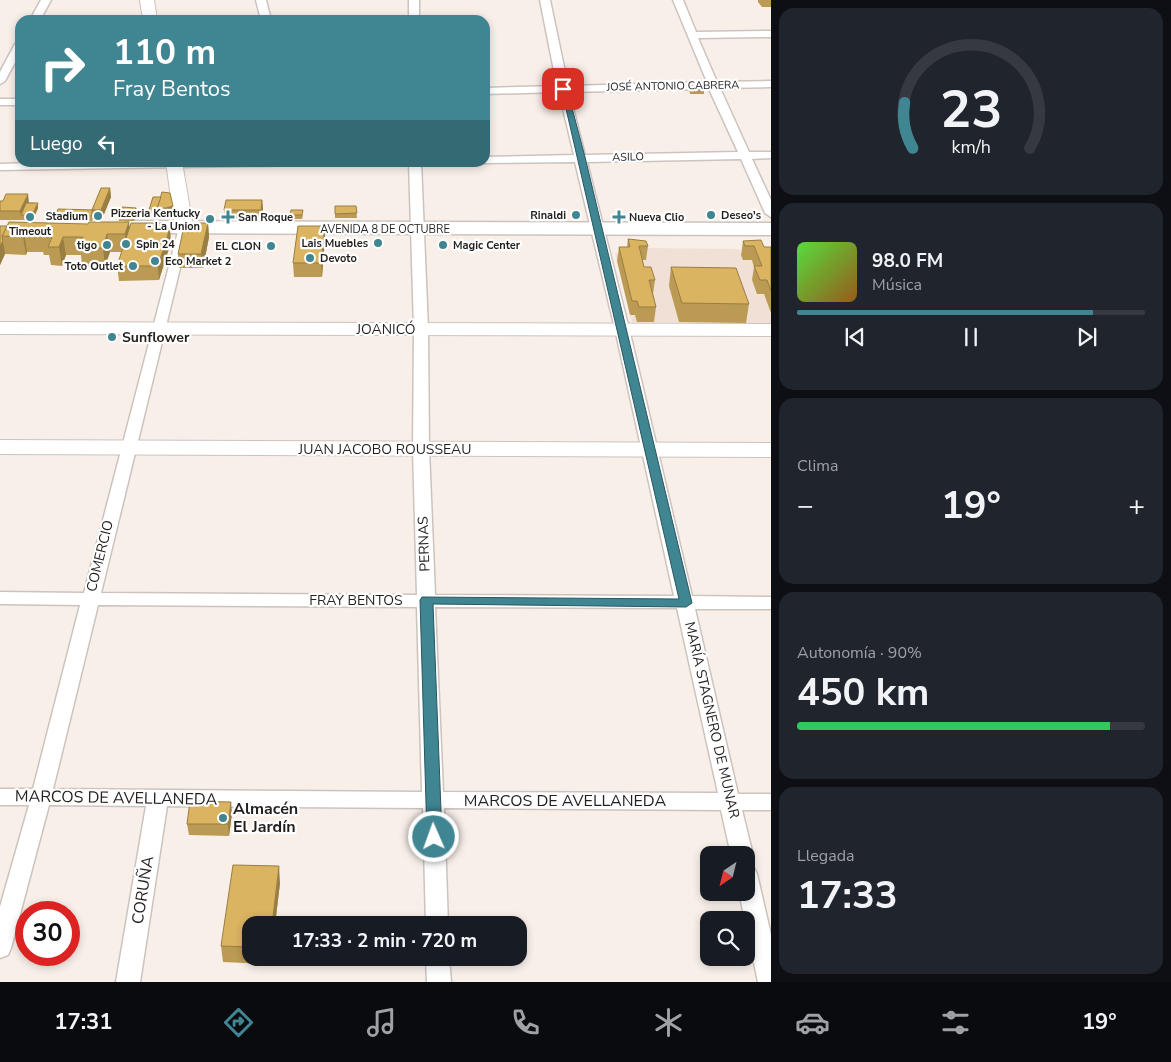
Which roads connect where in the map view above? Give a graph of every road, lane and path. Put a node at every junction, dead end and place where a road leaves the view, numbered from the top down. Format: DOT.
graph roads {
  1 [pos="46,0"];
  2 [pos="147,0"];
  3 [pos="260,0"];
  4 [pos="414,0"];
  5 [pos="545,0"];
  6 [pos="678,0"];
  7 [pos="38,15"];
  8 [pos="149,15"];
  9 [pos="264,15"];
  10 [pos="414,15"];
  11 [pos="771,34"];
  12 [pos="692,35"];
  13 [pos="15,50"];
  14 [pos="0,81"];
  15 [pos="771,84"];
  16 [pos="713,85"];
  17 [pos="563,89"];
  18 [pos="490,91"];
  19 [pos="0,102"];
  20 [pos="15,102"];
  21 [pos="744,155"];
  22 [pos="771,155"];
  23 [pos="581,157"];
  24 [pos="490,160"];
  25 [pos="0,167"];
  26 [pos="15,167"];
  27 [pos="175,167"];
  28 [pos="415,167"];
  29 [pos="771,213"];
  30 [pos="116,227"];
  31 [pos="184,227"];
  32 [pos="598,228"];
  33 [pos="771,228"];
  34 [pos="416,229"];
  35 [pos="0,328"];
  36 [pos="158,328"];
  37 [pos="421,329"];
  38 [pos="622,329"];
  39 [pos="771,330"];
  40 [pos="0,447"];
  41 [pos="128,448"];
  42 [pos="421,449"];
  43 [pos="650,450"];
  44 [pos="771,450"];
  45 [pos="0,598"];
  46 [pos="89,599"];
  47 [pos="426,600"];
  48 [pos="686,603"];
  49 [pos="771,603"];
  50 [pos="0,797"];
  51 [pos="41,798"];
  52 [pos="158,799"];
  53 [pos="433,801"];
  54 [pos="730,802"];
  55 [pos="771,802"];
  56 [pos="740,846"];
  57 [pos="752,901"];
  58 [pos="437,916"];
  59 [pos="0,948"];
  60 [pos="438,966"];
  61 [pos="128,982"];
  62 [pos="438,982"];
  63 [pos="770,982"];
  1 -- 7 [label="street"];
  2 -- 8 [label="street"];
  3 -- 9 [label="street"];
  4 -- 10 [label="street"];
  5 -- 17 [label="street, MARÍA STAGNERO DE MUNAR"];
  6 -- 12 [label="street"];
  11 -- 12 [label="street"];
  12 -- 16 [label="street"];
  13 -- 14 [label="street"];
  15 -- 16 [label="street, JOSÉ ANTONIO CABRERA"];
  16 -- 17 [label="street, JOSÉ ANTONIO CABRERA"];
  16 -- 21 [label="street"];
  17 -- 18 [label="street, JOSÉ ANTONIO CABRERA"];
  17 -- 23 [label="street, MARÍA STAGNERO DE MUNAR"];
  19 -- 20 [label="street"];
  21 -- 22 [label="street, ASILO"];
  21 -- 23 [label="street, ASILO"];
  21 -- 29 [label="street"];
  23 -- 24 [label="street, ASILO"];
  23 -- 32 [label="street, MARÍA STAGNERO DE MUNAR"];
  25 -- 26 [label="street"];
  27 -- 31 [label="street, COMERCIO"];
  28 -- 34 [label="street, PERNAS"];
  30 -- 31 [label="main road, AVENIDA 8 DE OCTUBRE"];
  31 -- 34 [label="main road, AVENIDA 8 DE OCTUBRE"];
  31 -- 36 [label="street, COMERCIO"];
  32 -- 33 [label="main road, AVENIDA 8 DE OCTUBRE"];
  32 -- 34 [label="main road, AVENIDA 8 DE OCTUBRE"];
  32 -- 38 [label="street, MARÍA STAGNERO DE MUNAR"];
  34 -- 37 [label="street, PERNAS"];
  35 -- 36 [label="street, JOANICÓ"];
  36 -- 37 [label="street, JOANICÓ"];
  36 -- 41 [label="street, COMERCIO"];
  37 -- 38 [label="street, JOANICÓ"];
  37 -- 42 [label="street, PERNAS"];
  38 -- 39 [label="street, JOANICÓ"];
  38 -- 43 [label="street, MARÍA STAGNERO DE MUNAR"];
  40 -- 41 [label="street, JUAN JACOBO ROUSSEAU"];
  41 -- 42 [label="street, JUAN JACOBO ROUSSEAU"];
  41 -- 46 [label="street, COMERCIO"];
  42 -- 43 [label="street, JUAN JACOBO ROUSSEAU"];
  42 -- 47 [label="street, PERNAS"];
  43 -- 44 [label="street, JUAN JACOBO ROUSSEAU"];
  43 -- 48 [label="street, MARÍA STAGNERO DE MUNAR"];
  45 -- 46 [label="street, FRAY BENTOS"];
  46 -- 47 [label="street, FRAY BENTOS"];
  46 -- 51 [label="street, COMERCIO"];
  47 -- 48 [label="street, FRAY BENTOS"];
  47 -- 53 [label="street, PERNAS"];
  48 -- 49 [label="street, FRAY BENTOS"];
  48 -- 54 [label="street, MARÍA STAGNERO DE MUNAR"];
  50 -- 51 [label="street, MARCOS DE AVELLANEDA"];
  51 -- 52 [label="street, MARCOS DE AVELLANEDA"];
  51 -- 59 [label="street, COMERCIO"];
  52 -- 53 [label="street, MARCOS DE AVELLANEDA"];
  52 -- 61 [label="street, CORUÑA"];
  53 -- 54 [label="street, MARCOS DE AVELLANEDA"];
  53 -- 58 [label="street, PERNAS"];
  54 -- 55 [label="street, MARCOS DE AVELLANEDA"];
  54 -- 56 [label="street, MARÍA STAGNERO DE MUNAR"];
  57 -- 63 [label="street"];
  60 -- 62 [label="street"];
}
